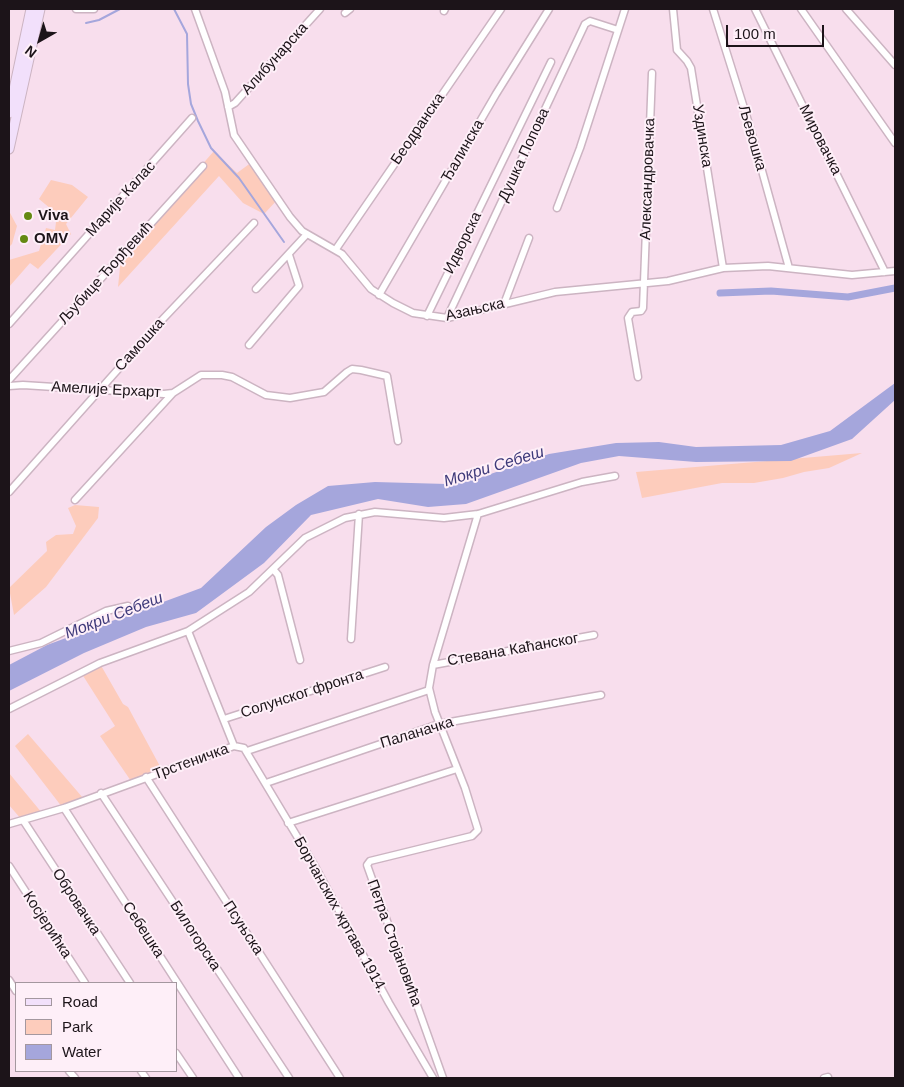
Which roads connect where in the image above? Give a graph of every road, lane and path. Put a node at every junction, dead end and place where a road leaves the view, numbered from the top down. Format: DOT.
graph roads {
  1 [pos="31,9"];
  2 [pos="40,9"];
  3 [pos="76,9"];
  4 [pos="94,9"];
  5 [pos="195,9"];
  6 [pos="320,9"];
  7 [pos="501,9"];
  8 [pos="550,9"];
  9 [pos="625,9"];
  10 [pos="673,9"];
  11 [pos="713,9"];
  12 [pos="755,9"];
  13 [pos="801,9"];
  14 [pos="846,9"];
  15 [pos="618,30"];
  16 [pos="551,62"];
  17 [pos="895,65"];
  18 [pos="652,73"];
  19 [pos="228,107"];
  20 [pos="9,113"];
  21 [pos="192,118"];
  22 [pos="895,143"];
  23 [pos="9,149"];
  24 [pos="203,166"];
  25 [pos="557,208"];
  26 [pos="254,223"];
  27 [pos="307,234"];
  28 [pos="529,238"];
  29 [pos="336,249"];
  30 [pos="289,255"];
  31 [pos="723,268"];
  32 [pos="789,268"];
  33 [pos="895,271"];
  34 [pos="885,272"];
  35 [pos="644,284"];
  36 [pos="256,289"];
  37 [pos="380,295"];
  38 [pos="504,304"];
  39 [pos="427,316"];
  40 [pos="447,318"];
  41 [pos="9,324"];
  42 [pos="249,345"];
  43 [pos="638,377"];
  44 [pos="9,380"];
  45 [pos="9,386"];
  46 [pos="98,391"];
  47 [pos="173,392"];
  48 [pos="398,441"];
  49 [pos="615,476"];
  50 [pos="9,492"];
  51 [pos="75,500"];
  52 [pos="359,514"];
  53 [pos="478,514"];
  54 [pos="273,569"];
  55 [pos="128,606"];
  56 [pos="188,631"];
  57 [pos="594,635"];
  58 [pos="351,639"];
  59 [pos="9,651"];
  60 [pos="300,660"];
  61 [pos="432,664"];
  62 [pos="385,667"];
  63 [pos="429,690"];
  64 [pos="601,695"];
  65 [pos="9,709"];
  66 [pos="224,719"];
  67 [pos="439,724"];
  68 [pos="234,746"];
  69 [pos="247,751"];
  70 [pos="457,769"];
  71 [pos="146,778"];
  72 [pos="266,783"];
  73 [pos="102,793"];
  74 [pos="64,808"];
  75 [pos="23,820"];
  76 [pos="288,823"];
  77 [pos="9,824"];
  78 [pos="9,866"];
  79 [pos="84,982"];
  80 [pos="129,982"];
  81 [pos="177,982"];
  82 [pos="178,984"];
  83 [pos="178,1056"];
  84 [pos="193,1078"];
  85 [pos="239,1078"];
  86 [pos="289,1078"];
  87 [pos="340,1078"];
  88 [pos="433,1078"];
  89 [pos="443,1078"];
  1 -- 20 [label="main road"];
  2 -- 23 [label="main road"];
  3 -- 4 [label="street"];
  5 -- 19 [label="street, Азањска"];
  6 -- 19 [label="street, Алибунарска"];
  7 -- 29 [label="street, Беодранска"];
  8 -- 37 [label="street, Ђалинска"];
  9 -- 15 [label="street"];
  10 -- 31 [label="street, Уздинска"];
  11 -- 32 [label="street, Љевошка"];
  12 -- 34 [label="street, Мировачка"];
  13 -- 22 [label="street"];
  14 -- 17 [label="street"];
  15 -- 25 [label="street"];
  15 -- 40 [label="street, Душка Попова"];
  16 -- 39 [label="street, Идворска"];
  18 -- 35 [label="street, Александровачка"];
  19 -- 27 [label="street, Азањска"];
  21 -- 41 [label="street, Марије Калас"];
  24 -- 44 [label="street, Љубице Ђорђевић"];
  26 -- 46 [label="street, Самошка"];
  27 -- 29 [label="street, Азањска"];
  27 -- 30 [label="street"];
  28 -- 38 [label="street"];
  29 -- 37 [label="street, Азањска"];
  30 -- 36 [label="street"];
  30 -- 42 [label="street"];
  31 -- 32 [label="street, Азањска"];
  31 -- 35 [label="street, Азањска"];
  32 -- 34 [label="street, Азањска"];
  33 -- 34 [label="street, Азањска"];
  35 -- 38 [label="street, Азањска"];
  35 -- 43 [label="street, Александровачка"];
  37 -- 39 [label="street, Азањска"];
  38 -- 40 [label="street, Азањска"];
  39 -- 40 [label="street, Азањска"];
  45 -- 46 [label="street, Амелије Ерхарт"];
  46 -- 47 [label="street, Амелије Ерхарт"];
  46 -- 50 [label="street, Самошка"];
  47 -- 48 [label="street, Амелије Ерхарт"];
  47 -- 51 [label="street"];
  49 -- 53 [label="street"];
  52 -- 53 [label="street"];
  52 -- 54 [label="street"];
  52 -- 58 [label="street"];
  53 -- 61 [label="street, Петра Стојановића"];
  54 -- 56 [label="street"];
  54 -- 60 [label="street"];
  55 -- 59 [label="street"];
  56 -- 65 [label="street"];
  56 -- 66 [label="street, Солунског фронта"];
  57 -- 61 [label="street, Стевана Каћанског"];
  61 -- 63 [label="street, Петра Стојановића"];
  62 -- 66 [label="street, Солунског фронта"];
  63 -- 67 [label="street, Петра Стојановића"];
  63 -- 69 [label="street, Трстеничка"];
  64 -- 67 [label="street, Паланачка"];
  66 -- 68 [label="street"];
  67 -- 70 [label="street, Петра Стојановића"];
  67 -- 72 [label="street, Паланачка"];
  68 -- 69 [label="street, Трстеничка"];
  68 -- 71 [label="street, Трстеничка"];
  69 -- 72 [label="street, Борчанских жртава 1914."];
  70 -- 76 [label="street"];
  70 -- 89 [label="street, Петра Стојановића"];
  71 -- 73 [label="street, Трстеничка"];
  71 -- 87 [label="street, Псуњска"];
  72 -- 76 [label="street, Борчанских жртава 1914."];
  73 -- 74 [label="street, Трстеничка"];
  73 -- 86 [label="street, Билогорска"];
  74 -- 75 [label="street, Трстеничка"];
  74 -- 81 [label="street, Себешка"];
  75 -- 77 [label="street, Трстеничка"];
  75 -- 80 [label="street, Обровачка"];
  76 -- 88 [label="street, Борчанских жртава 1914."];
  78 -- 79 [label="street, Косјерићка"];
  82 -- 85 [label="street, Себешка"];
  83 -- 84 [label="street"];
}
